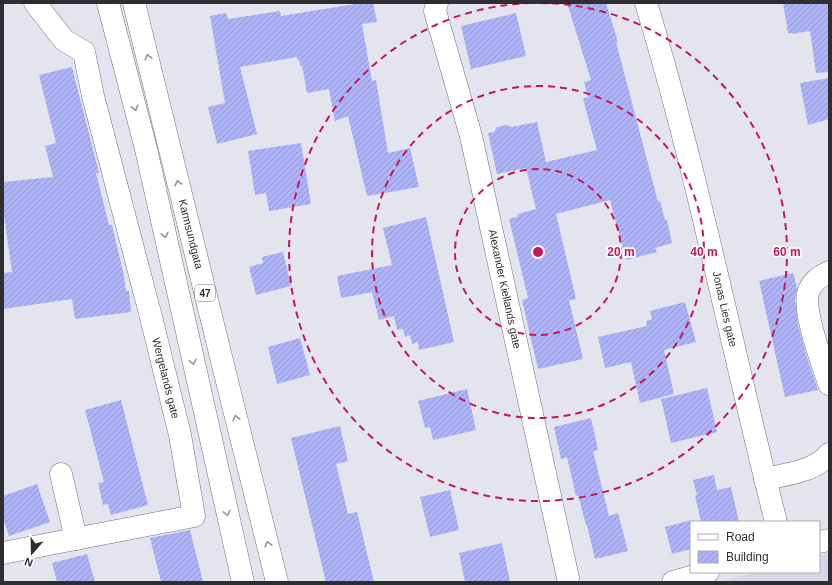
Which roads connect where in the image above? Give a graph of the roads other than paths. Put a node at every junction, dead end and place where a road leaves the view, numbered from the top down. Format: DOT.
graph roads {
  1 [pos="35,3"];
  2 [pos="108,3"];
  3 [pos="134,3"];
  4 [pos="437,3"];
  5 [pos="646,3"];
  6 [pos="829,272"];
  7 [pos="829,384"];
  8 [pos="829,454"];
  9 [pos="61,474"];
  10 [pos="765,478"];
  11 [pos="776,521"];
  12 [pos="76,539"];
  13 [pos="3,553"];
  14 [pos="704,573"];
  15 [pos="568,578"];
  16 [pos="243,582"];
  17 [pos="277,582"];
  18 [pos="673,582"];
  1 -- 12 [label="street, Wergelands gate"];
  2 -- 16 [label="street, 47, one-way"];
  17 -- 3 [label="street, Karmsundgata / 47, one-way"];
  4 -- 15 [label="street, Alexander Kiellands gate"];
  5 -- 10 [label="street, Jonas Lies gate"];
  6 -- 7 [label="street"];
  8 -- 10 [label="street"];
  9 -- 12 [label="street"];
  10 -- 11 [label="street, Jonas Lies gate"];
  12 -- 13 [label="street, Wergelands gate"];
  14 -- 18 [label="street"];
}
